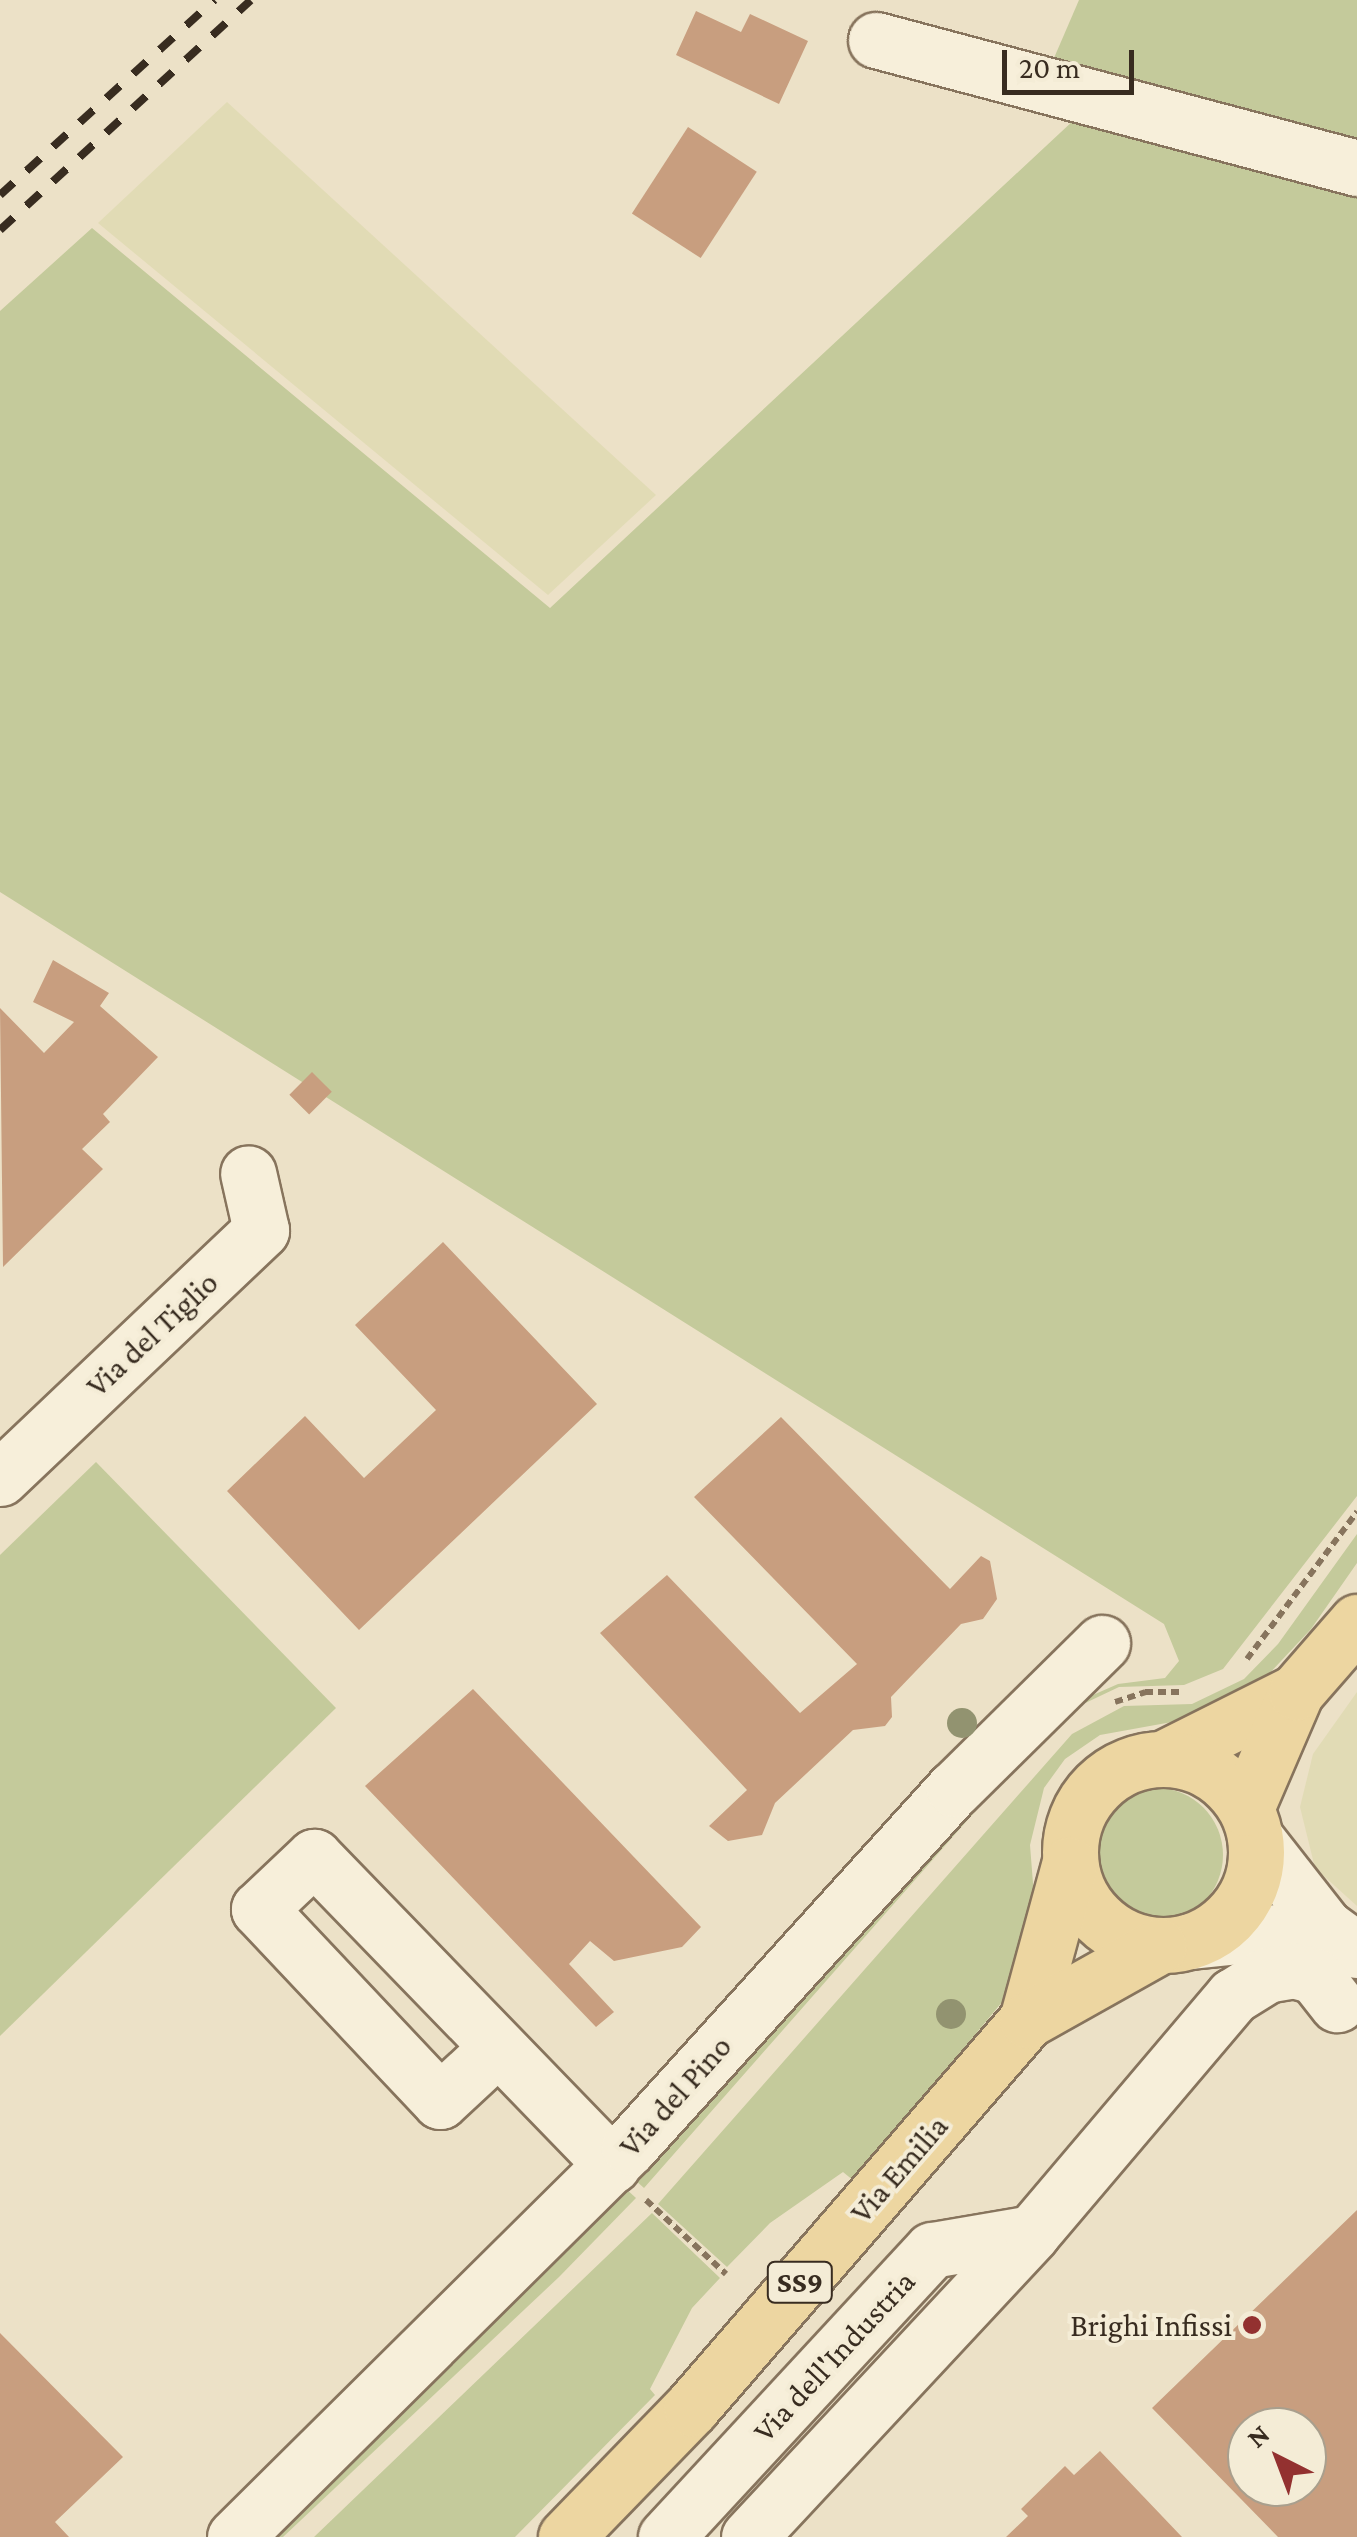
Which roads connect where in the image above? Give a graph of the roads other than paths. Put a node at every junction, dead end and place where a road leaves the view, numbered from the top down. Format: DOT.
graph roads {
  1 [pos="876,40"];
  2 [pos="1357,168"];
  3 [pos="248,1173"];
  4 [pos="0,1478"];
  5 [pos="1357,1622"];
  6 [pos="1102,1643"];
  7 [pos="1296,1692"];
  8 [pos="1166,1758"];
  9 [pos="1251,1823"];
  10 [pos="1069,1865"];
  11 [pos="1341,1938"];
  12 [pos="1175,1944"];
  13 [pos="1337,2004"];
  14 [pos="1027,2020"];
  15 [pos="495,2050"];
  16 [pos="636,2190"];
  17 [pos="1032,2233"];
  18 [pos="792,2401"];
  19 [pos="838,2441"];
  20 [pos="235,2537"];
  21 [pos="566,2537"];
  22 [pos="666,2537"];
  23 [pos="750,2537"];
  1 -- 2 [label="street"];
  3 -- 4 [label="street, Via del Tiglio"];
  5 -- 7 [label="main road, Via Emilia / SS9"];
  6 -- 16 [label="street, Via del Pino"];
  7 -- 8 [label="main road, Via Emilia / SS9"];
  7 -- 9 [label="main road, Via Emilia / SS9"];
  8 -- 9 [label="main road"];
  8 -- 10 [label="main road, Via Emilia / SS9"];
  9 -- 11 [label="street"];
  9 -- 12 [label="main road, Via Emilia / SS9"];
  10 -- 12 [label="main road"];
  10 -- 14 [label="main road, Via Emilia / SS9"];
  11 -- 12 [label="street"];
  12 -- 14 [label="main road, Via Emilia / SS9"];
  13 -- 17 [label="street, Via dell'Industria"];
  14 -- 21 [label="main road, Via Emilia / SS9"];
  15 -- 16 [label="street"];
  16 -- 20 [label="street, Via del Pino"];
  17 -- 18 [label="street, Via dell'Industria"];
  17 -- 19 [label="street, Via dell'Industria"];
  18 -- 19 [label="street"];
  18 -- 22 [label="street, Via dell'Industria"];
  19 -- 23 [label="street, Via dell'Industria"];
}
